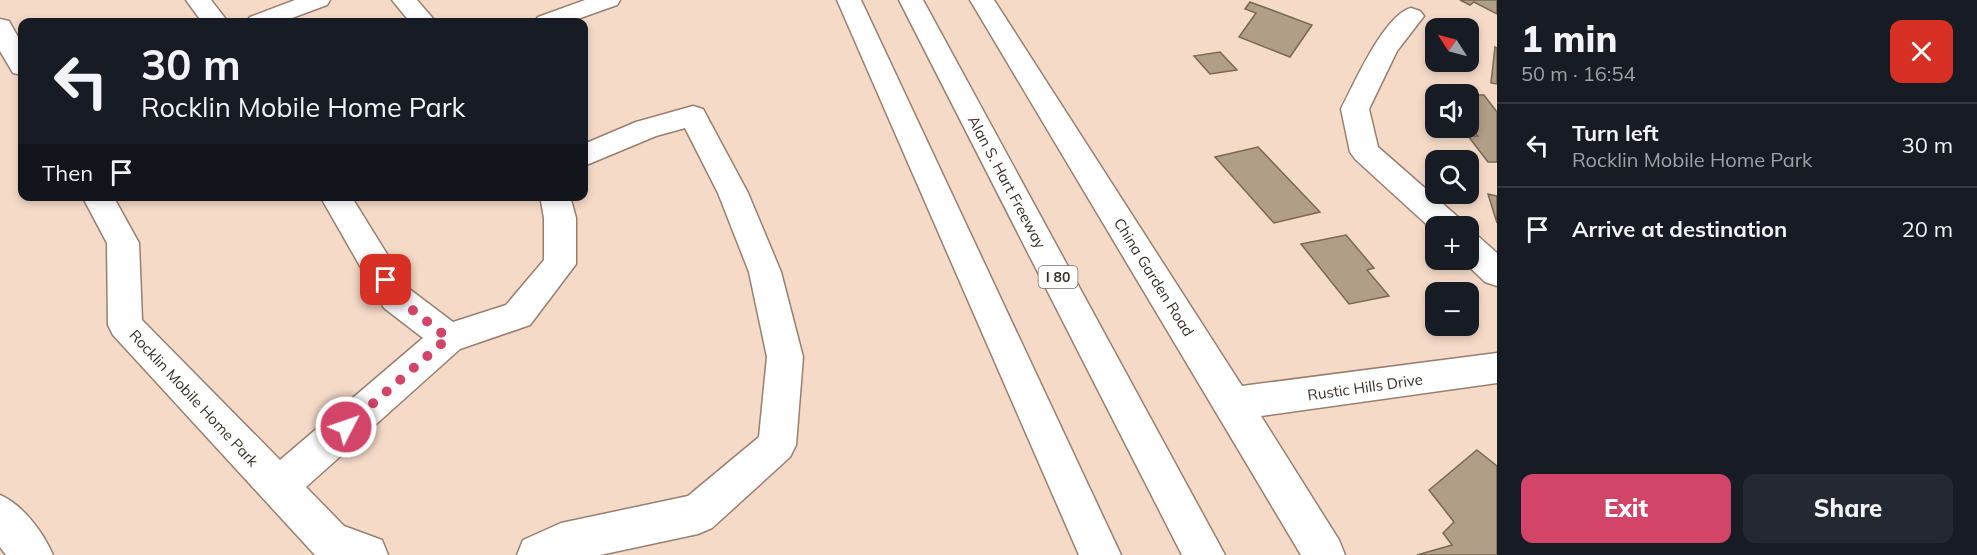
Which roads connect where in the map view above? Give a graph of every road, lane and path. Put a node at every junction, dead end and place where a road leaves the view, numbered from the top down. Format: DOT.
graph roads {
  1 [pos="198,0"];
  2 [pos="318,0"];
  3 [pos="404,0"];
  4 [pos="608,0"];
  5 [pos="849,0"];
  6 [pos="911,0"];
  7 [pos="982,0"];
  8 [pos="1411,16"];
  9 [pos="212,18"];
  10 [pos="271,18"];
  11 [pos="420,18"];
  12 [pos="558,18"];
  13 [pos="0,27"];
  14 [pos="18,60"];
  15 [pos="588,154"];
  16 [pos="100,201"];
  17 [pos="338,201"];
  18 [pos="556,201"];
  19 [pos="1437,216"];
  20 [pos="1479,256"];
  21 [pos="1497,273"];
  22 [pos="448,338"];
  23 [pos="1497,368"];
  24 [pos="1233,404"];
  25 [pos="278,487"];
  26 [pos="0,515"];
  27 [pos="32,555"];
  28 [pos="367,555"];
  29 [pos="538,555"];
  30 [pos="1100,555"];
  31 [pos="1204,555"];
  32 [pos="1324,555"];
  1 -- 9 [label="main road"];
  2 -- 10 [label="main road"];
  3 -- 11 [label="main road"];
  4 -- 12 [label="main road"];
  5 -- 30 [label="main road"];
  6 -- 31 [label="main road, Alan S. Hart Freeway / I 80"];
  7 -- 24 [label="main road, China Garden Road"];
  8 -- 19 [label="main road"];
  13 -- 14 [label="main road"];
  15 -- 29 [label="main road"];
  16 -- 25 [label="main road, Rocklin Mobile Home Park"];
  17 -- 22 [label="main road"];
  18 -- 22 [label="main road"];
  20 -- 21 [label="main road"];
  22 -- 25 [label="main road"];
  23 -- 24 [label="main road, Rustic Hills Drive"];
  24 -- 32 [label="main road, China Garden Road"];
  25 -- 28 [label="main road, Rocklin Mobile Home Park"];
  26 -- 27 [label="main road"];
}
